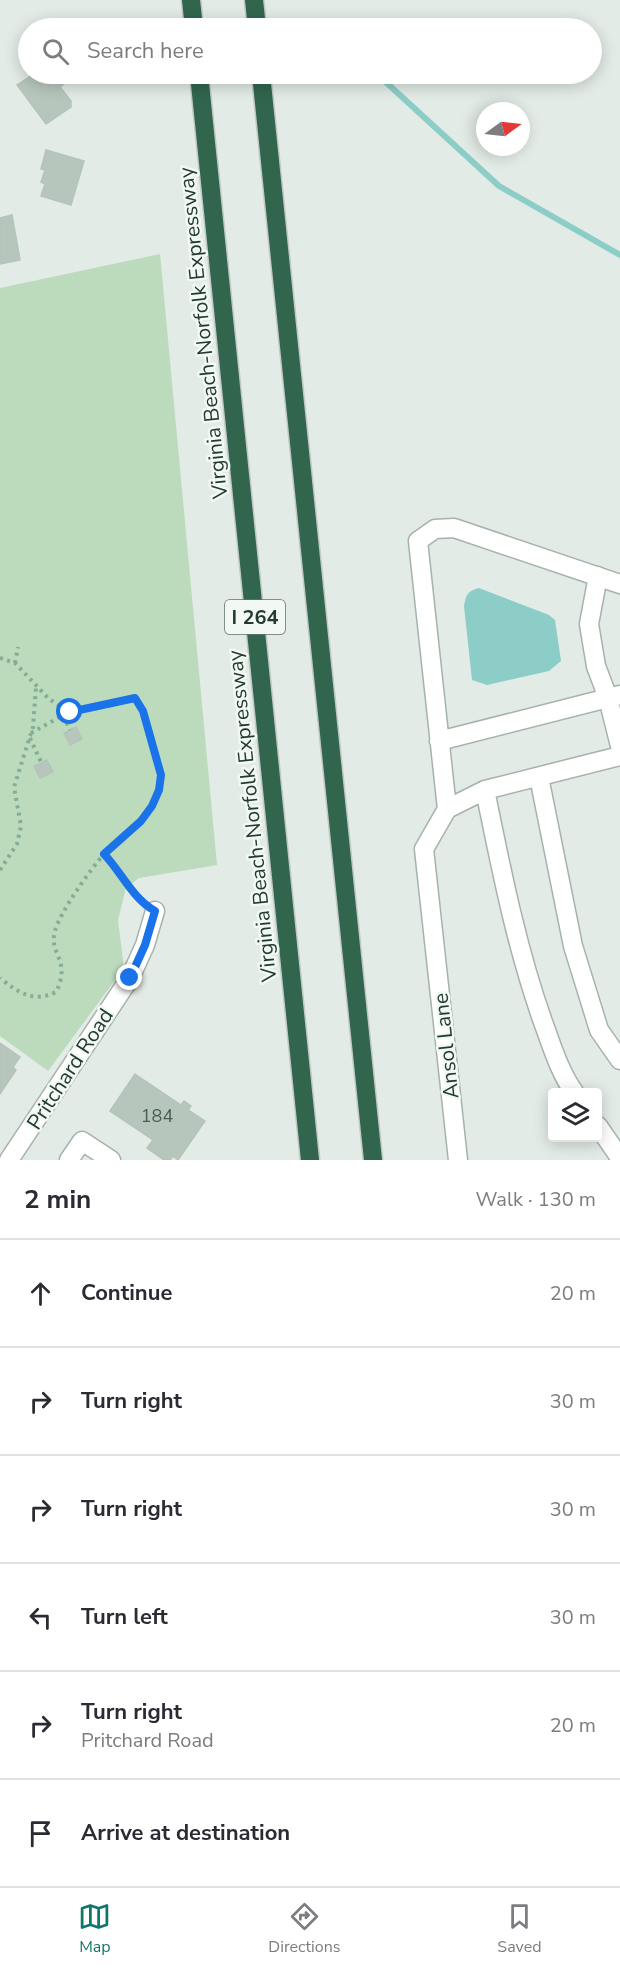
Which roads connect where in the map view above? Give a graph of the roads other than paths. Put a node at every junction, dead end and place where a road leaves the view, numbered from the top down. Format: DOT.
graph roads {
  1 [pos="191,0"];
  2 [pos="254,0"];
  3 [pos="193,18"];
  4 [pos="256,18"];
  5 [pos="200,84"];
  6 [pos="262,84"];
  7 [pos="598,576"];
  8 [pos="620,584"];
  9 [pos="614,697"];
  10 [pos="439,741"];
  11 [pos="620,746"];
  12 [pos="620,756"];
  13 [pos="539,777"];
  14 [pos="485,790"];
  15 [pos="447,809"];
  16 [pos="155,911"];
  17 [pos="620,1060"];
  18 [pos="571,1088"];
  19 [pos="602,1133"];
  20 [pos="620,1158"];
  21 [pos="9,1160"];
  22 [pos="69,1160"];
  23 [pos="111,1160"];
  24 [pos="310,1160"];
  25 [pos="373,1160"];
  26 [pos="458,1160"];
  1 -- 3 [label="highway"];
  2 -- 4 [label="highway"];
  5 -- 24 [label="highway, Virginia Beach-Norfolk Expressway / I 264"];
  6 -- 25 [label="highway, I 264"];
  7 -- 8 [label="street"];
  7 -- 9 [label="street"];
  7 -- 10 [label="street"];
  9 -- 10 [label="street"];
  9 -- 11 [label="street"];
  10 -- 15 [label="street"];
  12 -- 13 [label="street"];
  13 -- 14 [label="street"];
  13 -- 17 [label="street"];
  14 -- 15 [label="street"];
  14 -- 18 [label="street"];
  15 -- 26 [label="street, Ansol Lane"];
  16 -- 21 [label="street, Pritchard Road"];
  19 -- 20 [label="street"];
  22 -- 23 [label="street"];
}
